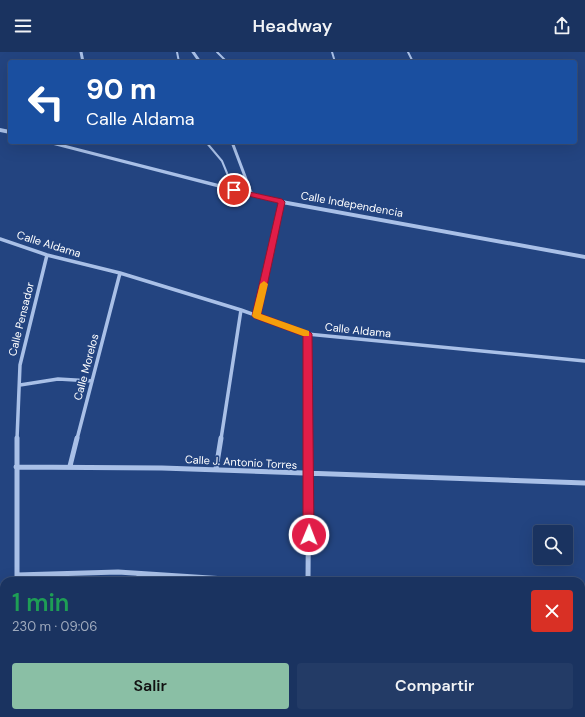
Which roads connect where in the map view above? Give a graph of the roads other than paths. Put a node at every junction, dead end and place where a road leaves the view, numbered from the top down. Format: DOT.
graph roads {
  1 [pos="192,52"];
  2 [pos="217,52"];
  3 [pos="198,60"];
  4 [pos="225,60"];
  5 [pos="56,144"];
  6 [pos="208,144"];
  7 [pos="233,144"];
  8 [pos="234,190"];
  9 [pos="252,195"];
  10 [pos="282,202"];
  11 [pos="0,239"];
  12 [pos="47,255"];
  13 [pos="585,257"];
  14 [pos="120,273"];
  15 [pos="241,310"];
  16 [pos="257,316"];
  17 [pos="307,334"];
  18 [pos="585,361"];
  19 [pos="92,381"];
  20 [pos="20,386"];
  21 [pos="70,466"];
  22 [pos="16,467"];
  23 [pos="216,469"];
  24 [pos="310,474"];
  25 [pos="585,483"];
  26 [pos="139,574"];
  27 [pos="17,575"];
  28 [pos="189,577"];
  29 [pos="308,577"];
  1 -- 3 [label="street"];
  2 -- 4 [label="lane"];
  5 -- 8 [label="street, Calle Independencia"];
  6 -- 8 [label="lane"];
  7 -- 9 [label="street"];
  8 -- 9 [label="street, Calle Independencia"];
  9 -- 10 [label="street, Calle Independencia"];
  10 -- 13 [label="street, Calle Independencia"];
  10 -- 16 [label="street"];
  11 -- 12 [label="street, Calle Aldama"];
  12 -- 14 [label="street, Calle Aldama"];
  12 -- 20 [label="street, Calle Pensador"];
  14 -- 15 [label="street, Calle Aldama"];
  14 -- 19 [label="street, Calle Morelos"];
  15 -- 16 [label="street, Calle Aldama"];
  15 -- 23 [label="street"];
  16 -- 17 [label="street, Calle Aldama"];
  17 -- 18 [label="street, Calle Aldama"];
  17 -- 24 [label="street"];
  19 -- 20 [label="street"];
  19 -- 21 [label="street, Calle Morelos"];
  20 -- 22 [label="street, Calle Pensador"];
  21 -- 22 [label="street, Calle J. Antonio Torres"];
  21 -- 23 [label="street, Calle J. Antonio Torres"];
  22 -- 27 [label="street, Calle Pensador"];
  23 -- 24 [label="street, Calle J. Antonio Torres"];
  24 -- 25 [label="street, Calle J. Antonio Torres"];
  24 -- 29 [label="street"];
  26 -- 27 [label="street"];
  26 -- 28 [label="street"];
}
